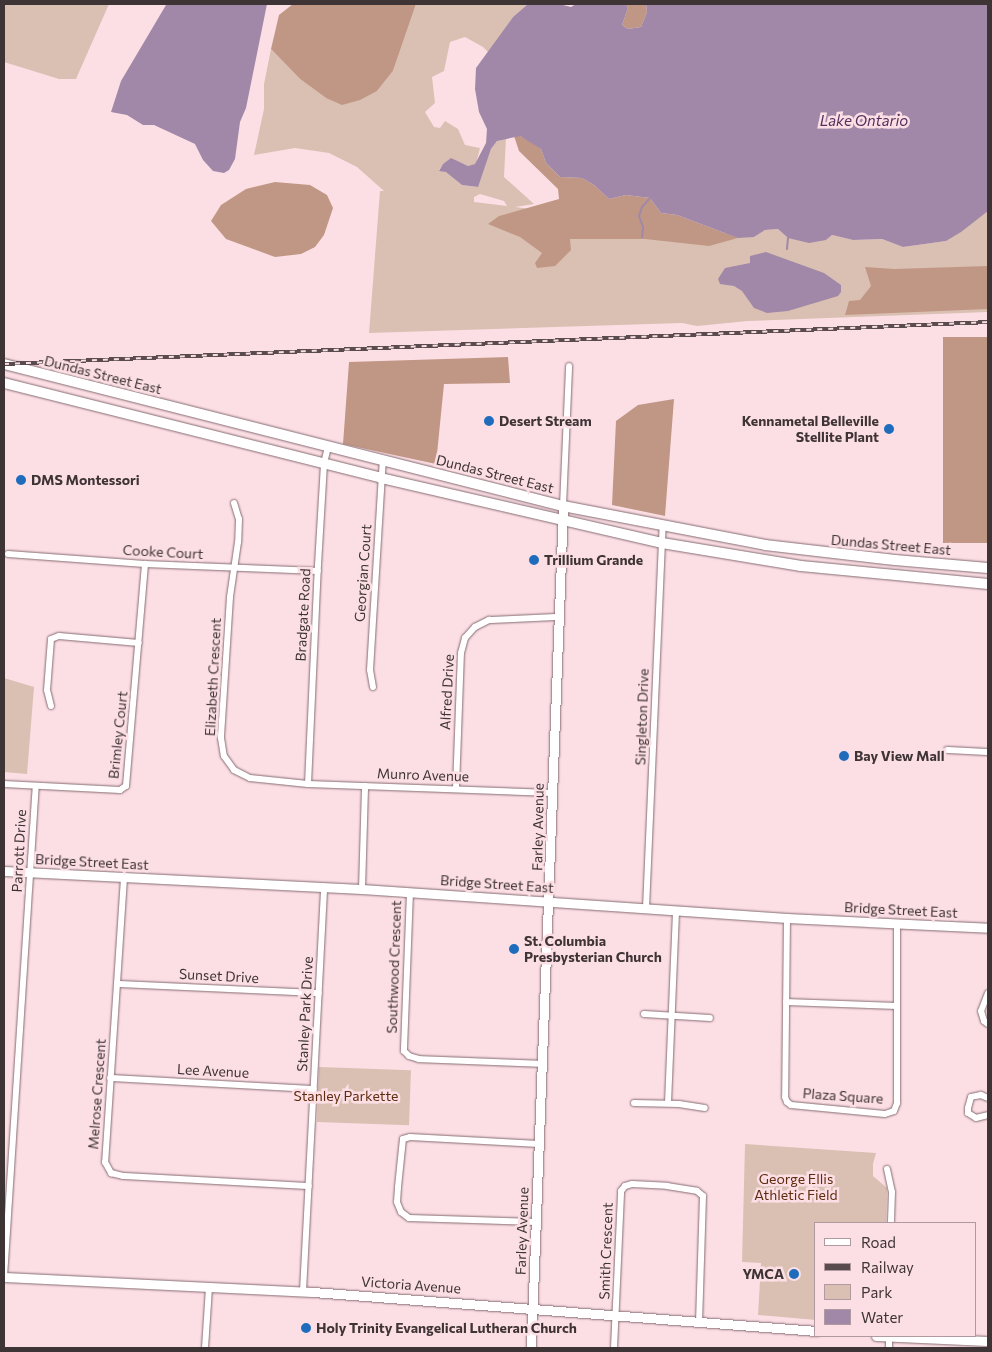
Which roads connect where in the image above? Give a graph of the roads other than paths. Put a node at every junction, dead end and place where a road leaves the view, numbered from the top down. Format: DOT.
graph roads {
  1 [pos="4,364"];
  2 [pos="569,366"];
  3 [pos="4,383"];
  4 [pos="104,390"];
  5 [pos="100,407"];
  6 [pos="192,412"];
  7 [pos="190,430"];
  8 [pos="328,447"];
  9 [pos="383,460"];
  10 [pos="324,463"];
  11 [pos="381,478"];
  12 [pos="520,495"];
  13 [pos="234,503"];
  14 [pos="563,506"];
  15 [pos="517,511"];
  16 [pos="563,522"];
  17 [pos="663,526"];
  18 [pos="662,543"];
  19 [pos="8,554"];
  20 [pos="145,564"];
  21 [pos="235,568"];
  22 [pos="988,568"];
  23 [pos="318,571"];
  24 [pos="988,584"];
  25 [pos="558,617"];
  26 [pos="139,643"];
  27 [pos="373,687"];
  28 [pos="51,706"];
  29 [pos="947,750"];
  30 [pos="988,752"];
  31 [pos="4,784"];
  32 [pos="308,784"];
  33 [pos="36,786"];
  34 [pos="365,786"];
  35 [pos="456,788"];
  36 [pos="552,793"];
  37 [pos="4,871"];
  38 [pos="31,872"];
  39 [pos="124,878"];
  40 [pos="324,888"];
  41 [pos="362,889"];
  42 [pos="410,892"];
  43 [pos="550,902"];
  44 [pos="646,908"];
  45 [pos="676,911"];
  46 [pos="787,918"];
  47 [pos="897,922"];
  48 [pos="988,928"];
  49 [pos="117,984"];
  50 [pos="319,993"];
  51 [pos="988,993"];
  52 [pos="786,1002"];
  53 [pos="897,1006"];
  54 [pos="644,1014"];
  55 [pos="673,1017"];
  56 [pos="710,1018"];
  57 [pos="988,1024"];
  58 [pos="542,1064"];
  59 [pos="110,1078"];
  60 [pos="314,1089"];
  61 [pos="988,1098"];
  62 [pos="634,1103"];
  63 [pos="668,1103"];
  64 [pos="705,1108"];
  65 [pos="988,1115"];
  66 [pos="539,1144"];
  67 [pos="887,1169"];
  68 [pos="309,1186"];
  69 [pos="536,1222"];
  70 [pos="891,1222"];
  71 [pos="4,1277"];
  72 [pos="209,1288"];
  73 [pos="303,1291"];
  74 [pos="532,1308"];
  75 [pos="616,1314"];
  76 [pos="699,1321"];
  77 [pos="814,1331"];
  78 [pos="909,1337"];
  79 [pos="988,1341"];
  80 [pos="205,1348"];
  81 [pos="531,1348"];
  82 [pos="614,1348"];
  1 -- 4 [label="main road, Dundas Street East"];
  2 -- 14 [label="street, Farley Avenue"];
  3 -- 5 [label="main road"];
  4 -- 5 [label="main road"];
  4 -- 6 [label="main road, Dundas Street East"];
  5 -- 7 [label="main road"];
  6 -- 7 [label="main road"];
  6 -- 8 [label="main road, Dundas Street East"];
  7 -- 10 [label="main road"];
  8 -- 9 [label="main road, Dundas Street East"];
  8 -- 10 [label="street, Bradgate Road"];
  9 -- 11 [label="street, Georgian Court"];
  9 -- 12 [label="main road, Dundas Street East"];
  10 -- 11 [label="main road"];
  10 -- 23 [label="street, Bradgate Road"];
  11 -- 15 [label="main road"];
  11 -- 27 [label="street, Georgian Court"];
  12 -- 14 [label="main road, Dundas Street East"];
  12 -- 15 [label="main road"];
  13 -- 21 [label="street, Elizabeth Crescent"];
  14 -- 16 [label="street, Farley Avenue"];
  14 -- 17 [label="main road, Dundas Street East"];
  15 -- 16 [label="main road"];
  16 -- 18 [label="main road"];
  16 -- 25 [label="street, Farley Avenue"];
  17 -- 18 [label="street, Singleton Drive"];
  17 -- 22 [label="main road, Dundas Street East"];
  18 -- 24 [label="main road"];
  18 -- 44 [label="street, Singleton Drive"];
  19 -- 20 [label="street, Cooke Court"];
  20 -- 21 [label="street, Cooke Court"];
  20 -- 26 [label="street, Brimley Court"];
  21 -- 23 [label="street, Cooke Court"];
  21 -- 32 [label="street, Elizabeth Crescent"];
  23 -- 32 [label="street, Bradgate Road"];
  25 -- 35 [label="street, Alfred Drive"];
  25 -- 36 [label="street, Farley Avenue"];
  26 -- 28 [label="street"];
  26 -- 33 [label="street, Brimley Court"];
  29 -- 30 [label="street"];
  31 -- 33 [label="street, Brimley Court"];
  32 -- 34 [label="street, Elizabeth Crescent"];
  33 -- 38 [label="street, Parrott Drive"];
  34 -- 35 [label="street, Munro Avenue"];
  34 -- 41 [label="street, Munro Avenue"];
  35 -- 36 [label="street, Munro Avenue"];
  36 -- 43 [label="street, Farley Avenue"];
  37 -- 38 [label="street, Bridge Street East"];
  38 -- 39 [label="street, Bridge Street East"];
  38 -- 71 [label="street, Parrott Drive"];
  39 -- 40 [label="street, Bridge Street East"];
  39 -- 49 [label="street, Melrose Crescent"];
  40 -- 41 [label="street, Bridge Street East"];
  40 -- 50 [label="street, Stanley Park Drive"];
  41 -- 42 [label="street, Bridge Street East"];
  42 -- 43 [label="street, Bridge Street East"];
  42 -- 58 [label="street, Southwood Crescent"];
  43 -- 44 [label="street, Bridge Street East"];
  43 -- 58 [label="street, Farley Avenue"];
  44 -- 45 [label="street, Bridge Street East"];
  45 -- 46 [label="street, Bridge Street East"];
  45 -- 55 [label="street"];
  46 -- 47 [label="street, Bridge Street East"];
  46 -- 52 [label="street, Plaza Square"];
  47 -- 48 [label="street, Bridge Street East"];
  47 -- 53 [label="street, Plaza Square"];
  49 -- 50 [label="street, Sunset Drive"];
  49 -- 59 [label="street, Melrose Crescent"];
  50 -- 60 [label="street, Stanley Park Drive"];
  51 -- 57 [label="street"];
  52 -- 53 [label="street"];
  52 -- 53 [label="street, Plaza Square"];
  54 -- 55 [label="street"];
  55 -- 56 [label="street"];
  55 -- 63 [label="street"];
  58 -- 66 [label="street, Farley Avenue"];
  59 -- 60 [label="street, Lee Avenue"];
  59 -- 68 [label="street, Melrose Crescent"];
  60 -- 68 [label="street, Stanley Park Drive"];
  61 -- 65 [label="street"];
  62 -- 63 [label="street"];
  63 -- 64 [label="street"];
  66 -- 69 [label="street, Farley Avenue"];
  66 -- 69 [label="street"];
  67 -- 70 [label="street"];
  68 -- 73 [label="street, Stanley Park Drive"];
  69 -- 74 [label="street, Farley Avenue"];
  71 -- 72 [label="street, Victoria Avenue"];
  72 -- 73 [label="street, Victoria Avenue"];
  72 -- 80 [label="street"];
  73 -- 74 [label="street, Victoria Avenue"];
  74 -- 75 [label="street, Victoria Avenue"];
  74 -- 81 [label="street, Farley Avenue"];
  75 -- 76 [label="street, Victoria Avenue"];
  75 -- 76 [label="street, Smith Crescent"];
  75 -- 82 [label="street"];
  76 -- 77 [label="street, Victoria Avenue"];
  78 -- 79 [label="street"];
}
